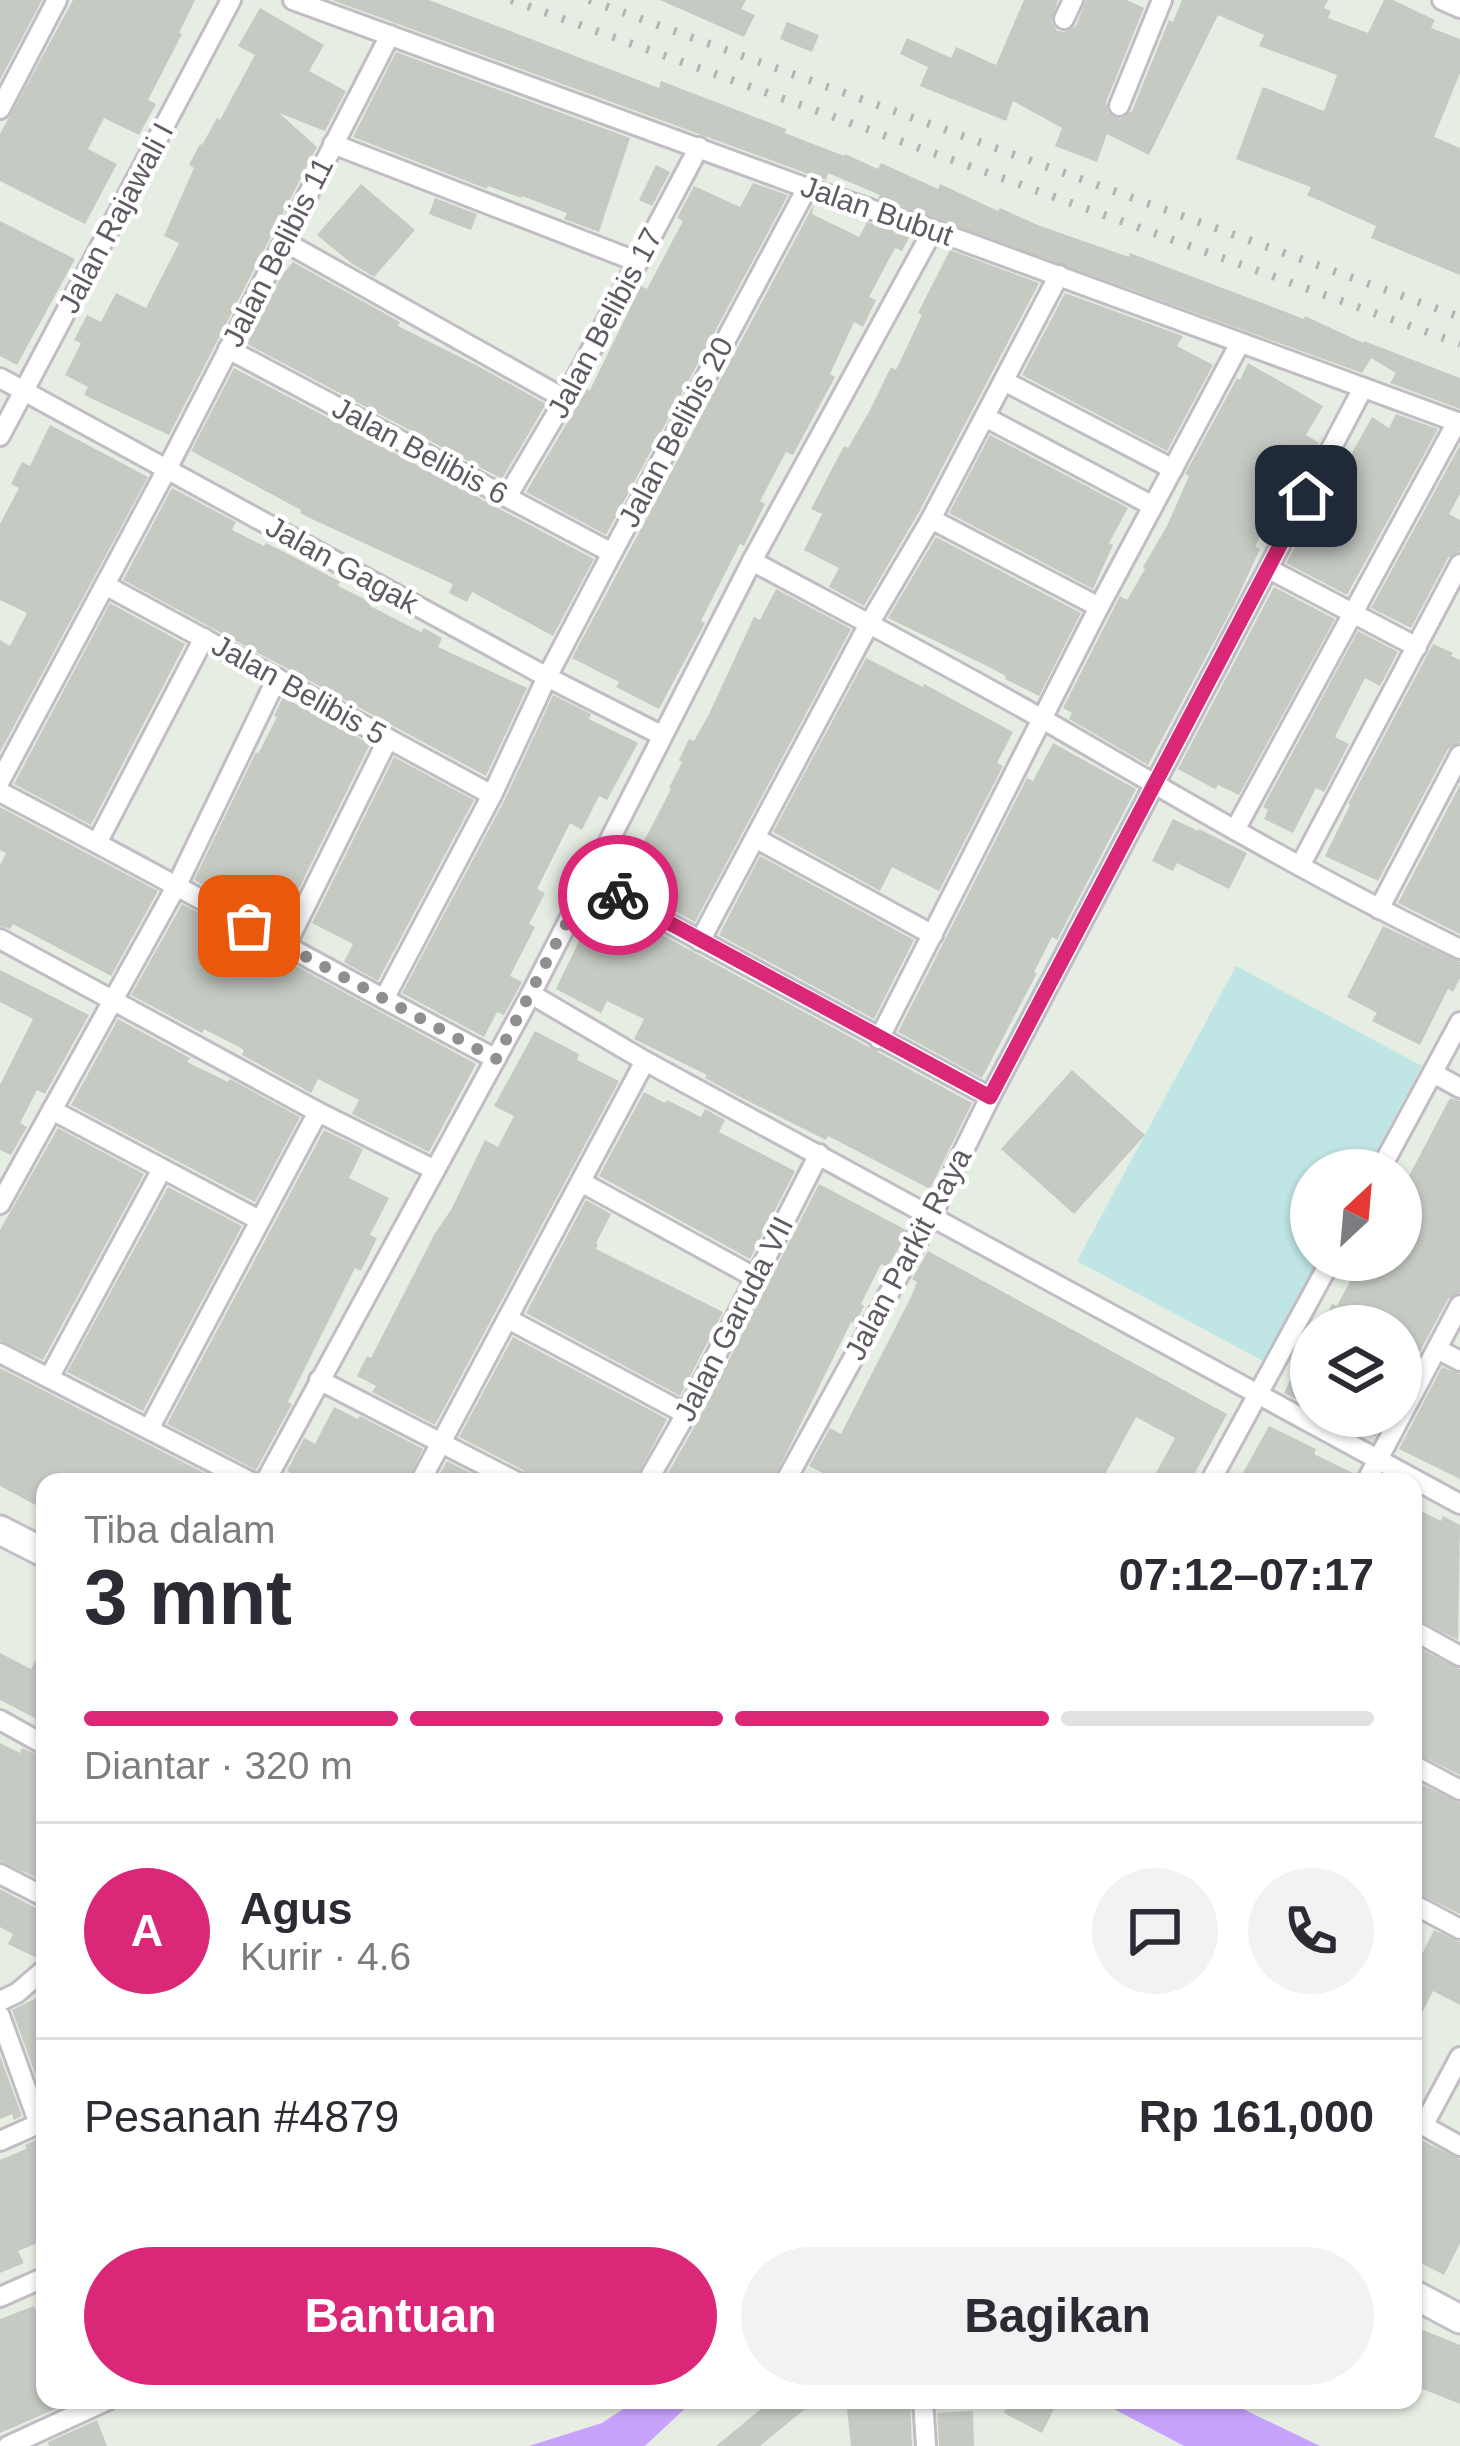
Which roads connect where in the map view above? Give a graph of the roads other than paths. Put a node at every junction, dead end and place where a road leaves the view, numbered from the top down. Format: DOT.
graph roads {
  1 [pos="57,0"];
  2 [pos="231,0"];
  3 [pos="293,0"];
  4 [pos="1072,0"];
  5 [pos="1162,0"];
  6 [pos="1442,0"];
  7 [pos="1460,8"];
  8 [pos="1064,19"];
  9 [pos="390,35"];
  10 [pos="2,103"];
  11 [pos="1118,106"];
  12 [pos="333,144"];
  13 [pos="699,147"];
  14 [pos="807,188"];
  15 [pos="933,230"];
  16 [pos="285,242"];
  17 [pos="638,262"];
  18 [pos="1058,275"];
  19 [pos="1240,343"];
  20 [pos="228,349"];
  21 [pos="0,377"];
  22 [pos="1004,381"];
  23 [pos="1363,388"];
  24 [pos="25,391"];
  25 [pos="566,399"];
  26 [pos="985,418"];
  27 [pos="1459,423"];
  28 [pos="0,436"];
  29 [pos="167,469"];
  30 [pos="1173,469"];
  31 [pos="507,497"];
  32 [pos="1153,506"];
  33 [pos="931,519"];
  34 [pos="612,553"];
  35 [pos="752,561"];
  36 [pos="1460,564"];
  37 [pos="1268,569"];
  38 [pos="105,585"];
  39 [pos="1099,607"];
  40 [pos="1353,613"];
  41 [pos="869,624"];
  42 [pos="204,638"];
  43 [pos="1417,647"];
  44 [pos="547,677"];
  45 [pos="277,678"];
  46 [pos="1042,720"];
  47 [pos="661,735"];
  48 [pos="388,739"];
  49 [pos="1460,755"];
  50 [pos="0,781"];
  51 [pos="1156,786"];
  52 [pos="0,792"];
  53 [pos="493,795"];
  54 [pos="1235,830"];
  55 [pos="757,838"];
  56 [pos="98,843"];
  57 [pos="1300,866"];
  58 [pos="589,880"];
  59 [pos="177,885"];
  60 [pos="1378,909"];
  61 [pos="933,935"];
  62 [pos="0,939"];
  63 [pos="700,941"];
  64 [pos="285,946"];
  65 [pos="1460,949"];
  66 [pos="531,994"];
  67 [pos="384,999"];
  68 [pos="112,1000"];
  69 [pos="1460,1022"];
  70 [pos="879,1039"];
  71 [pos="496,1059"];
  72 [pos="646,1061"];
  73 [pos="1432,1073"];
  74 [pos="1460,1088"];
  75 [pos="990,1097"];
  76 [pos="52,1110"];
  77 [pos="317,1112"];
  78 [pos="1391,1149"];
  79 [pos="819,1154"];
  80 [pos="162,1169"];
  81 [pos="435,1170"];
  82 [pos="581,1182"];
  83 [pos="0,1204"];
  84 [pos="932,1215"];
  85 [pos="259,1220"];
  86 [pos="756,1278"];
  87 [pos="1320,1281"];
  88 [pos="1460,1305"];
  89 [pos="508,1319"];
  90 [pos="1437,1349"];
  91 [pos="0,1353"];
  92 [pos="1460,1361"];
  93 [pos="49,1378"];
  94 [pos="319,1379"];
  95 [pos="1257,1396"];
  96 [pos="686,1414"];
  97 [pos="149,1429"];
  98 [pos="440,1443"];
  99 [pos="1378,1459"];
  100 [pos="234,1473"];
  101 [pos="270,1473"];
  102 [pos="425,1473"];
  103 [pos="499,1473"];
  104 [pos="652,1473"];
  105 [pos="790,1473"];
  106 [pos="1215,1473"];
  107 [pos="1371,1473"];
  108 [pos="1404,1473"];
  109 [pos="1422,1483"];
  110 [pos="1460,1504"];
  111 [pos="0,1530"];
  112 [pos="36,1548"];
  113 [pos="1422,1635"];
  114 [pos="1460,1656"];
  115 [pos="0,1720"];
  116 [pos="36,1739"];
  117 [pos="1422,1770"];
  118 [pos="1460,1790"];
  119 [pos="0,1874"];
  120 [pos="36,1892"];
  121 [pos="1422,1909"];
  122 [pos="1460,1929"];
  123 [pos="36,1977"];
  124 [pos="0,2001"];
  125 [pos="0,2016"];
  126 [pos="1460,2057"];
  127 [pos="36,2108"];
  128 [pos="1422,2117"];
  129 [pos="1422,2125"];
  130 [pos="36,2126"];
  131 [pos="0,2141"];
  132 [pos="1460,2146"];
  133 [pos="36,2281"];
  134 [pos="0,2297"];
  135 [pos="1422,2299"];
  136 [pos="1460,2319"];
  137 [pos="88,2409"];
  138 [pos="924,2409"];
  139 [pos="8,2446"];
  140 [pos="926,2446"];
  1 -- 10 [label="street"];
  2 -- 24 [label="street, Jalan Rajawali I"];
  3 -- 9 [label="street, Jalan Bubut"];
  4 -- 8 [label="street"];
  5 -- 11 [label="street"];
  6 -- 7 [label="street"];
  9 -- 12 [label="street, Jalan Belibis 11"];
  9 -- 13 [label="street, Jalan Bubut"];
  12 -- 16 [label="street, Jalan Belibis 11"];
  12 -- 17 [label="street"];
  13 -- 14 [label="street, Jalan Bubut"];
  13 -- 17 [label="street, Jalan Belibis 17"];
  14 -- 15 [label="street, Jalan Bubut"];
  14 -- 34 [label="street, Jalan Belibis 20"];
  15 -- 18 [label="street, Jalan Bubut"];
  15 -- 35 [label="street"];
  16 -- 20 [label="street, Jalan Belibis 11"];
  16 -- 25 [label="street"];
  17 -- 25 [label="street, Jalan Belibis 17"];
  18 -- 19 [label="street, Jalan Bubut"];
  18 -- 22 [label="street"];
  19 -- 23 [label="street, Jalan Bubut"];
  19 -- 30 [label="street"];
  20 -- 29 [label="street, Jalan Belibis 11"];
  20 -- 31 [label="street, Jalan Belibis 6"];
  21 -- 24 [label="street, Jalan Gagak"];
  22 -- 26 [label="street"];
  22 -- 30 [label="street"];
  23 -- 27 [label="street, Jalan Bubut"];
  23 -- 37 [label="street, Jalan Parkit Raya"];
  24 -- 28 [label="street, Jalan Rajawali I"];
  24 -- 29 [label="street, Jalan Gagak"];
  25 -- 31 [label="street, Jalan Belibis 17"];
  26 -- 32 [label="street"];
  26 -- 33 [label="street"];
  27 -- 40 [label="street"];
  29 -- 38 [label="street, Jalan Belibis 11"];
  29 -- 44 [label="street, Jalan Gagak"];
  30 -- 32 [label="street"];
  31 -- 34 [label="street, Jalan Belibis 6"];
  32 -- 39 [label="street"];
  33 -- 39 [label="street"];
  33 -- 41 [label="street"];
  34 -- 44 [label="street, Jalan Belibis 20"];
  35 -- 41 [label="street"];
  35 -- 47 [label="street"];
  36 -- 43 [label="street"];
  37 -- 40 [label="street"];
  37 -- 51 [label="street, Jalan Parkit Raya"];
  38 -- 42 [label="street, Jalan Belibis 5"];
  38 -- 50 [label="street, Jalan Belibis 11"];
  39 -- 46 [label="street"];
  40 -- 43 [label="street"];
  40 -- 54 [label="street"];
  41 -- 46 [label="street"];
  41 -- 55 [label="street"];
  42 -- 45 [label="street, Jalan Belibis 5"];
  42 -- 56 [label="street"];
  43 -- 57 [label="street"];
  44 -- 47 [label="street, Jalan Gagak"];
  44 -- 53 [label="street, Jalan Belibis 20"];
  45 -- 48 [label="street, Jalan Belibis 5"];
  45 -- 59 [label="street"];
  46 -- 51 [label="street"];
  46 -- 61 [label="street"];
  47 -- 58 [label="street"];
  48 -- 53 [label="street, Jalan Belibis 5"];
  48 -- 64 [label="street"];
  49 -- 60 [label="street"];
  51 -- 54 [label="street"];
  51 -- 75 [label="street, Jalan Parkit Raya"];
  52 -- 56 [label="street"];
  53 -- 67 [label="street, Jalan Belibis 20"];
  54 -- 57 [label="street"];
  55 -- 61 [label="street"];
  55 -- 63 [label="street"];
  56 -- 59 [label="street"];
  57 -- 60 [label="street"];
  58 -- 63 [label="street"];
  58 -- 66 [label="street"];
  59 -- 64 [label="street"];
  59 -- 68 [label="street"];
  60 -- 65 [label="street"];
  61 -- 70 [label="street"];
  62 -- 68 [label="street"];
  63 -- 70 [label="street"];
  64 -- 67 [label="street"];
  66 -- 71 [label="street"];
  66 -- 72 [label="street"];
  67 -- 71 [label="street"];
  68 -- 76 [label="street"];
  68 -- 77 [label="street"];
  69 -- 73 [label="street"];
  70 -- 75 [label="street"];
  71 -- 81 [label="street"];
  72 -- 79 [label="street"];
  72 -- 82 [label="street"];
  73 -- 74 [label="street"];
  73 -- 78 [label="street"];
  75 -- 84 [label="street, Jalan Parkit Raya"];
  76 -- 80 [label="street"];
  76 -- 83 [label="street"];
  77 -- 81 [label="street"];
  77 -- 85 [label="street"];
  79 -- 84 [label="street"];
  79 -- 86 [label="street, Jalan Garuda VII"];
  80 -- 85 [label="street"];
  80 -- 93 [label="street"];
  81 -- 94 [label="street"];
  82 -- 86 [label="street"];
  82 -- 89 [label="street"];
  84 -- 95 [label="street"];
  84 -- 105 [label="street, Jalan Parkit Raya"];
  85 -- 97 [label="street"];
  86 -- 96 [label="street, Jalan Garuda VII"];
  87 -- 95 [label="street"];
  88 -- 90 [label="street"];
  89 -- 96 [label="street"];
  89 -- 98 [label="street"];
  90 -- 92 [label="street"];
  90 -- 99 [label="street"];
  91 -- 93 [label="street"];
  93 -- 97 [label="street"];
  94 -- 98 [label="street"];
  94 -- 101 [label="street"];
  95 -- 99 [label="street"];
  95 -- 106 [label="street"];
  96 -- 104 [label="street, Jalan Garuda VII"];
  97 -- 100 [label="street"];
  98 -- 102 [label="street"];
  98 -- 103 [label="street"];
  99 -- 107 [label="street"];
  99 -- 108 [label="street"];
  109 -- 110 [label="street"];
  111 -- 112 [label="street"];
  113 -- 114 [label="street"];
  115 -- 116 [label="street"];
  117 -- 118 [label="street"];
  119 -- 120 [label="street"];
  121 -- 122 [label="street"];
  123 -- 124 [label="street"];
  125 -- 127 [label="street"];
  126 -- 128 [label="street"];
  129 -- 132 [label="street"];
  130 -- 131 [label="street"];
  133 -- 134 [label="street"];
  135 -- 136 [label="street"];
  137 -- 139 [label="street"];
  138 -- 140 [label="street"];
}
